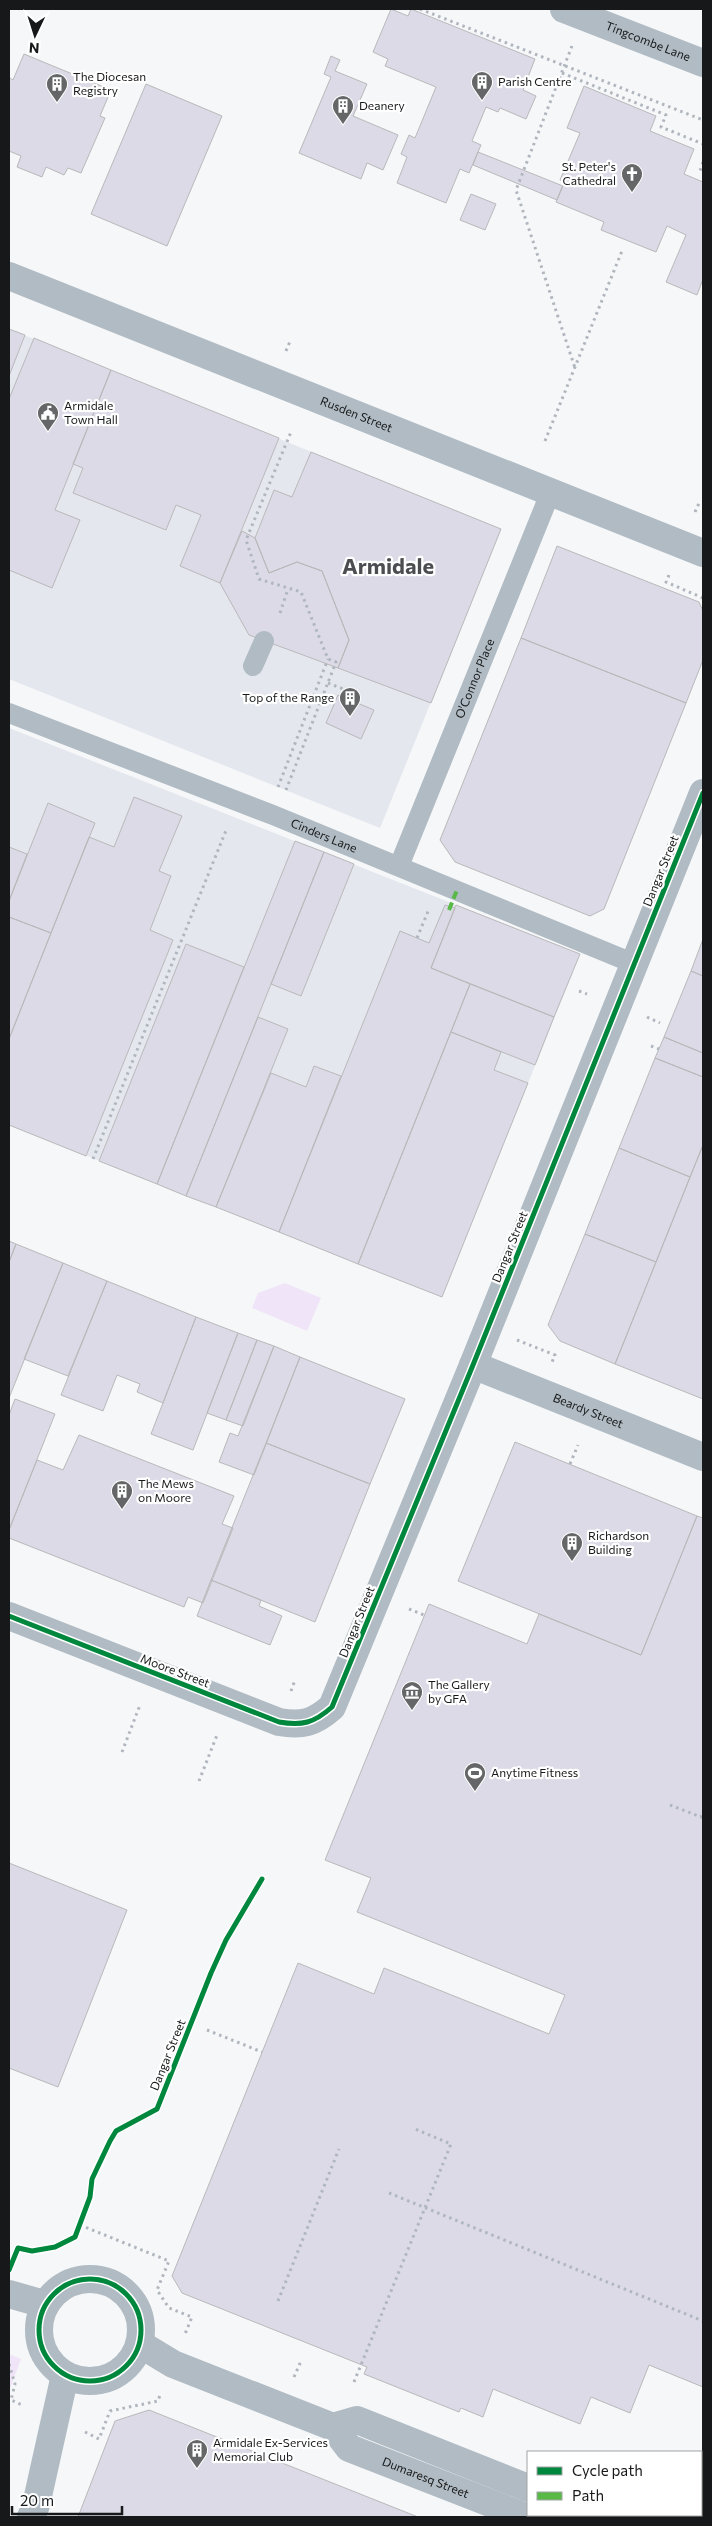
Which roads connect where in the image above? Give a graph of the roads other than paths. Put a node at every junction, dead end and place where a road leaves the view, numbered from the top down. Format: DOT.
graph roads {
  1 [pos="564,9"];
  2 [pos="703,63"];
  3 [pos="9,276"];
  4 [pos="551,491"];
  5 [pos="703,553"];
  6 [pos="264,641"];
  7 [pos="253,666"];
  8 [pos="9,714"];
  9 [pos="703,793"];
  10 [pos="399,866"];
  11 [pos="635,964"];
  12 [pos="474,1365"];
  13 [pos="703,1457"];
  14 [pos="9,1616"];
  15 [pos="332,1707"];
  16 [pos="9,2294"];
  17 [pos="44,2304"];
  18 [pos="140,2344"];
  19 [pos="65,2375"];
  20 [pos="333,2427"];
  21 [pos="527,2488"];
  22 [pos="31,2517"];
  23 [pos="526,2517"];
  1 -- 2 [label="street, Tingcombe Lane"];
  3 -- 4 [label="street, Rusden Street"];
  4 -- 5 [label="street, Rusden Street"];
  4 -- 10 [label="lane, O'Connor Place"];
  6 -- 7 [label="lane"];
  8 -- 10 [label="lane, Cinders Lane"];
  9 -- 11 [label="street, Dangar Street"];
  10 -- 11 [label="lane, Cinders Lane"];
  11 -- 12 [label="street, Dangar Street"];
  12 -- 13 [label="street, Beardy Street"];
  12 -- 15 [label="street, Dangar Street"];
  14 -- 15 [label="street, Moore Street"];
  16 -- 17 [label="street"];
  17 -- 18 [label="street"];
  17 -- 19 [label="street"];
  18 -- 19 [label="street"];
  18 -- 20 [label="street"];
  19 -- 22 [label="street"];
  20 -- 21 [label="street"];
  20 -- 23 [label="street, Dumaresq Street"];
}
